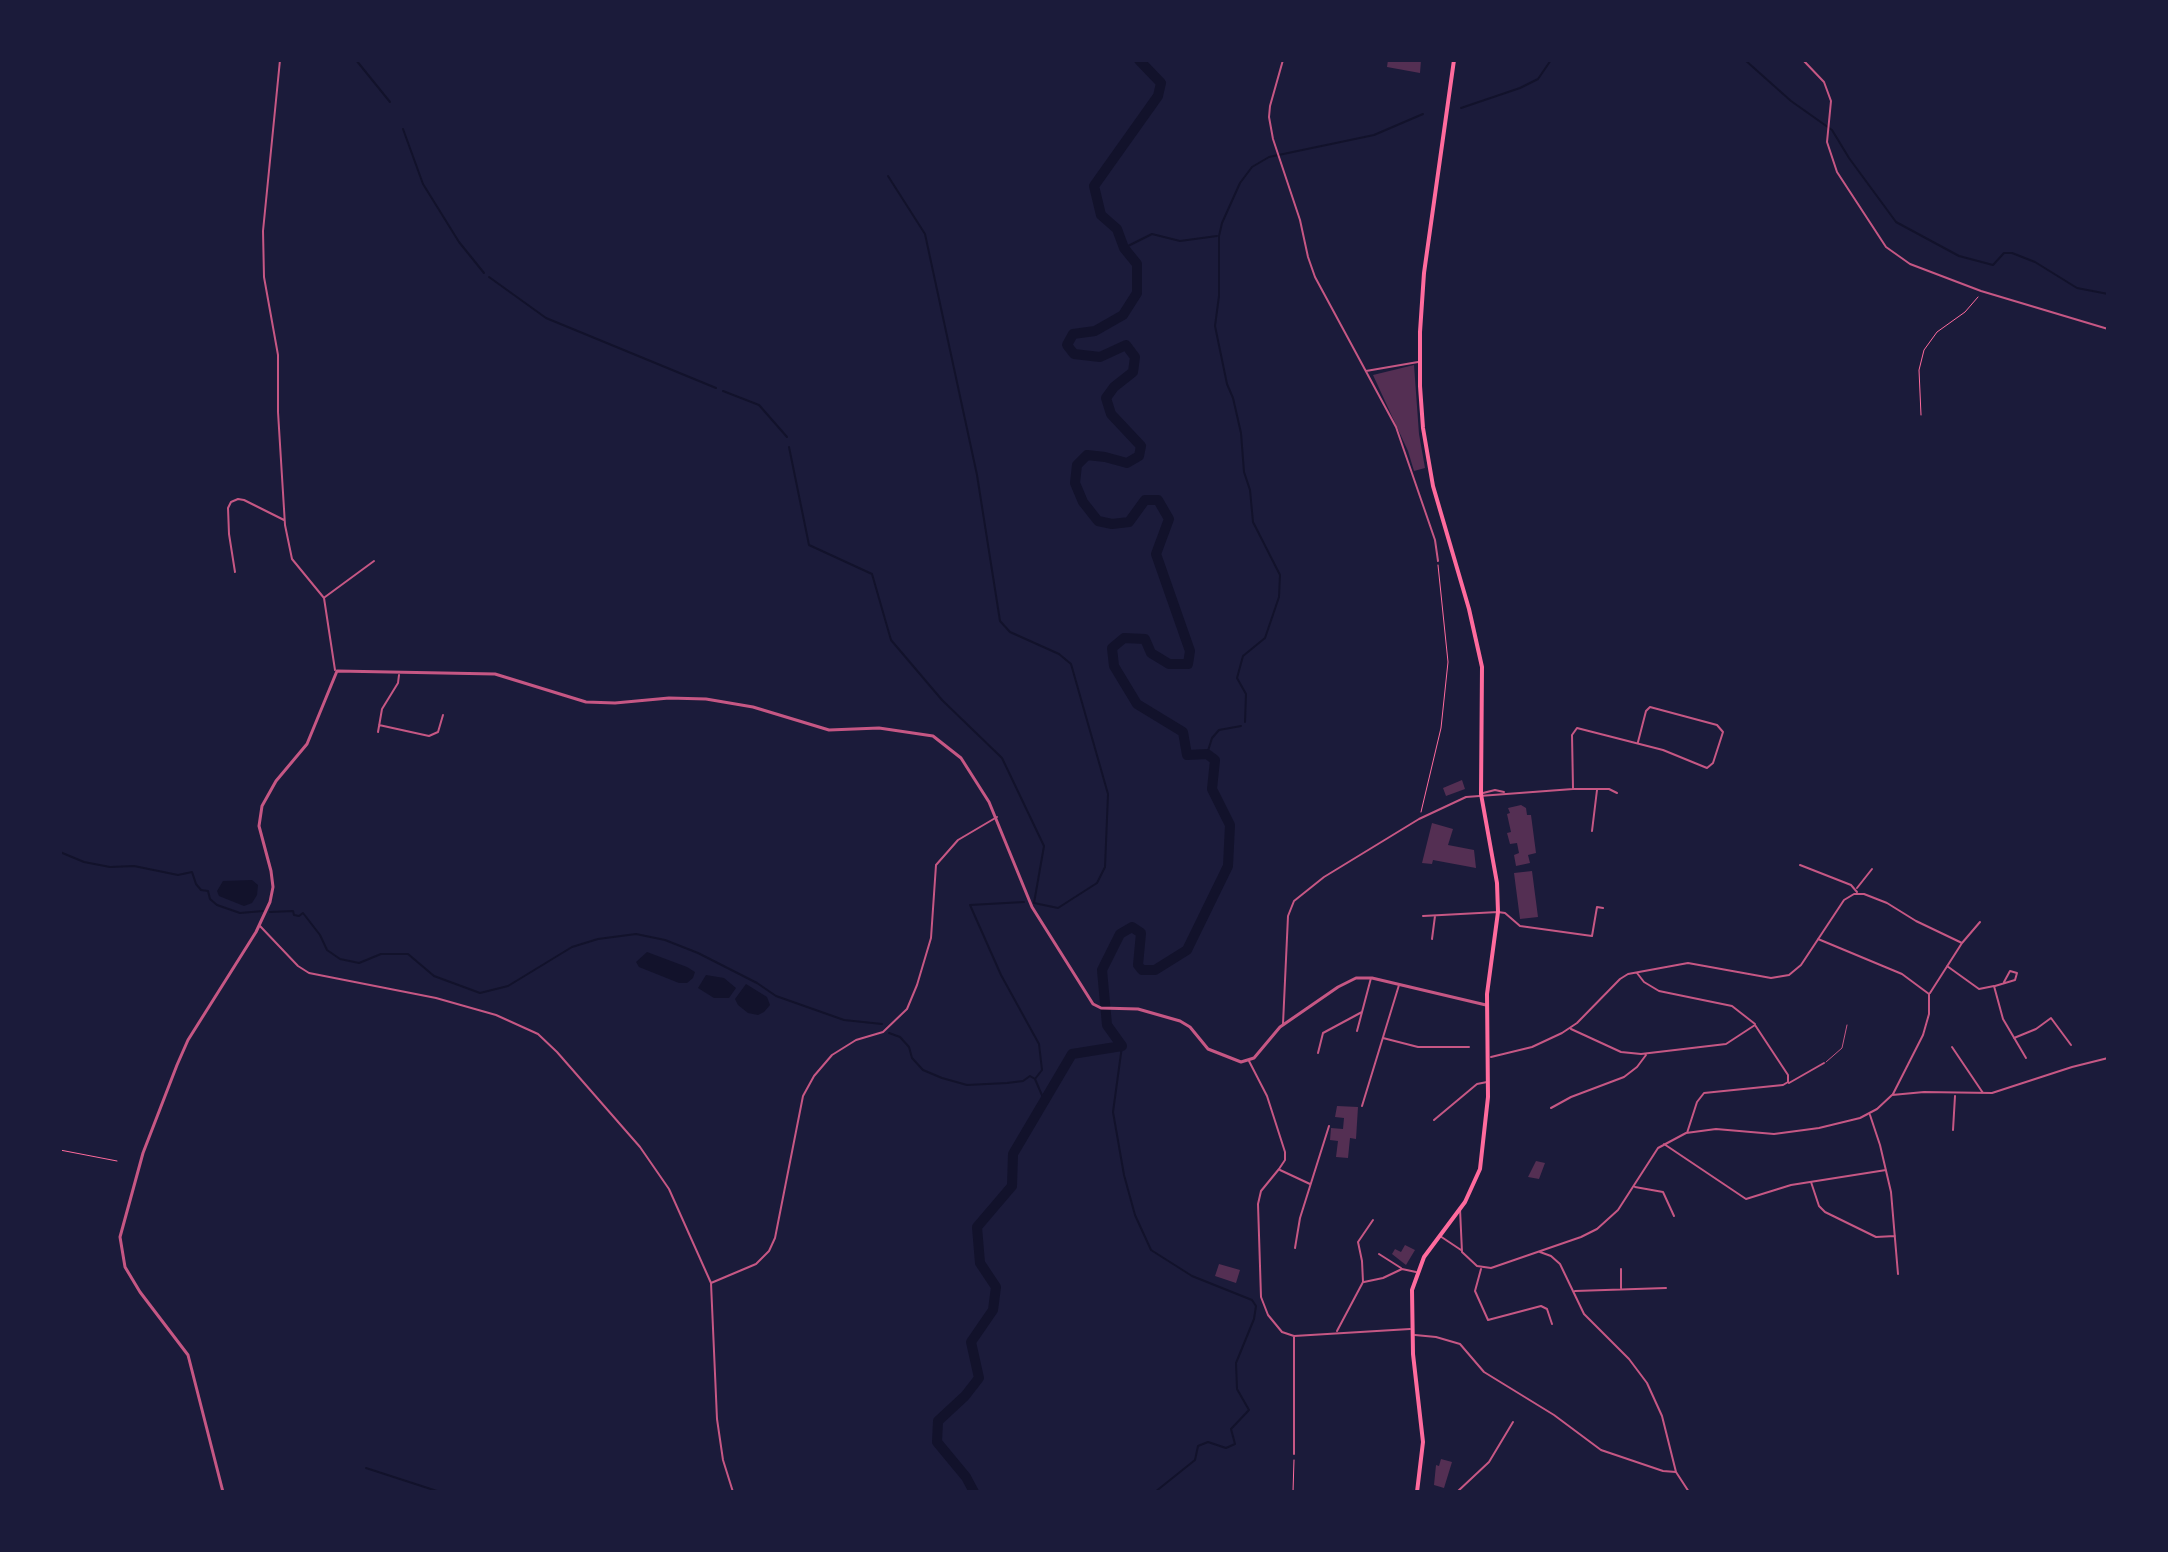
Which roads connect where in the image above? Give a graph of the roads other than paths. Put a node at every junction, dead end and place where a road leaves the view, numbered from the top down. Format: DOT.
graph roads {
  1 [pos="280,60"];
  2 [pos="1283,60"];
  3 [pos="1454,60"];
  4 [pos="1803,60"];
  5 [pos="2108,329"];
  6 [pos="1419,362"];
  7 [pos="1366,371"];
  8 [pos="285,520"];
  9 [pos="374,561"];
  10 [pos="1438,561"];
  11 [pos="235,572"];
  12 [pos="324,598"];
  13 [pos="336,671"];
  14 [pos="399,674"];
  15 [pos="443,715"];
  16 [pos="379,725"];
  17 [pos="378,732"];
  18 [pos="1638,742"];
  19 [pos="1573,789"];
  20 [pos="1597,789"];
  21 [pos="1617,793"];
  22 [pos="1481,794"];
  23 [pos="997,817"];
  24 [pos="1592,831"];
  25 [pos="1800,865"];
  26 [pos="1872,869"];
  27 [pos="1856,889"];
  28 [pos="1858,893"];
  29 [pos="1603,908"];
  30 [pos="1498,912"];
  31 [pos="1423,916"];
  32 [pos="1435,916"];
  33 [pos="1980,922"];
  34 [pos="259,925"];
  35 [pos="1817,938"];
  36 [pos="1432,939"];
  37 [pos="1962,943"];
  38 [pos="1947,966"];
  39 [pos="1637,973"];
  40 [pos="1372,978"];
  41 [pos="2004,982"];
  42 [pos="1399,985"];
  43 [pos="1994,986"];
  44 [pos="1929,994"];
  45 [pos="1486,1005"];
  46 [pos="1362,1012"];
  47 [pos="1283,1025"];
  48 [pos="1755,1025"];
  49 [pos="1847,1025"];
  50 [pos="1570,1028"];
  51 [pos="1357,1031"];
  52 [pos="1383,1038"];
  53 [pos="2013,1038"];
  54 [pos="2071,1045"];
  55 [pos="1469,1047"];
  56 [pos="1952,1047"];
  57 [pos="1318,1053"];
  58 [pos="1646,1054"];
  59 [pos="1489,1057"];
  60 [pos="2026,1058"];
  61 [pos="2108,1058"];
  62 [pos="1249,1061"];
  63 [pos="1824,1063"];
  64 [pos="1488,1082"];
  65 [pos="1787,1082"];
  66 [pos="1955,1094"];
  67 [pos="1984,1094"];
  68 [pos="1892,1095"];
  69 [pos="1362,1106"];
  70 [pos="1551,1108"];
  71 [pos="1870,1114"];
  72 [pos="1434,1120"];
  73 [pos="1329,1126"];
  74 [pos="1953,1130"];
  75 [pos="1686,1133"];
  76 [pos="1664,1143"];
  77 [pos="1279,1169"];
  78 [pos="1886,1170"];
  79 [pos="1811,1181"];
  80 [pos="1310,1184"];
  81 [pos="1634,1187"];
  82 [pos="1460,1208"];
  83 [pos="1674,1216"];
  84 [pos="1373,1220"];
  85 [pos="1439,1236"];
  86 [pos="1896,1236"];
  87 [pos="1295,1248"];
  88 [pos="1462,1252"];
  89 [pos="1539,1252"];
  90 [pos="1379,1254"];
  91 [pos="1482,1268"];
  92 [pos="1402,1269"];
  93 [pos="1621,1269"];
  94 [pos="1416,1272"];
  95 [pos="1898,1274"];
  96 [pos="1363,1282"];
  97 [pos="711,1283"];
  98 [pos="1666,1288"];
  99 [pos="1621,1289"];
  100 [pos="1573,1291"];
  101 [pos="1552,1324"];
  102 [pos="1336,1332"];
  103 [pos="1411,1332"];
  104 [pos="1294,1336"];
  105 [pos="1513,1422"];
  106 [pos="1294,1454"];
  107 [pos="1676,1472"];
  108 [pos="223,1492"];
  109 [pos="733,1492"];
  110 [pos="1417,1492"];
  111 [pos="1457,1492"];
  112 [pos="1689,1492"];
  1 -- 8 [label="street"];
  2 -- 7 [label="street"];
  3 -- 6 [label="main road"];
  4 -- 5 [label="street"];
  6 -- 7 [label="street"];
  6 -- 22 [label="main road"];
  7 -- 10 [label="street"];
  8 -- 11 [label="street"];
  8 -- 12 [label="street"];
  9 -- 12 [label="street"];
  12 -- 13 [label="street"];
  13 -- 14 [label="street"];
  13 -- 34 [label="street"];
  14 -- 16 [label="street"];
  14 -- 23 [label="street"];
  15 -- 16 [label="street"];
  16 -- 17 [label="street"];
  18 -- 18 [label="street"];
  18 -- 19 [label="street"];
  19 -- 20 [label="street"];
  19 -- 22 [label="street"];
  20 -- 21 [label="street"];
  20 -- 24 [label="street"];
  22 -- 30 [label="main road"];
  22 -- 47 [label="street"];
  23 -- 62 [label="street"];
  23 -- 97 [label="street"];
  25 -- 27 [label="street"];
  26 -- 27 [label="street"];
  27 -- 28 [label="street"];
  28 -- 35 [label="street"];
  28 -- 37 [label="street"];
  29 -- 30 [label="street"];
  30 -- 32 [label="street"];
  30 -- 45 [label="main road"];
  31 -- 32 [label="street"];
  32 -- 36 [label="street"];
  33 -- 37 [label="street"];
  34 -- 97 [label="street"];
  34 -- 108 [label="street"];
  35 -- 39 [label="street"];
  35 -- 44 [label="street"];
  37 -- 38 [label="street"];
  38 -- 43 [label="street"];
  38 -- 44 [label="street"];
  39 -- 48 [label="street"];
  39 -- 50 [label="street"];
  40 -- 42 [label="street"];
  40 -- 46 [label="street"];
  40 -- 47 [label="street"];
  41 -- 43 [label="street"];
  42 -- 45 [label="street"];
  42 -- 52 [label="street"];
  43 -- 53 [label="street"];
  44 -- 68 [label="street"];
  45 -- 59 [label="main road"];
  46 -- 51 [label="street"];
  46 -- 57 [label="street"];
  47 -- 62 [label="street"];
  48 -- 58 [label="street"];
  48 -- 65 [label="street"];
  49 -- 63 [label="lane"];
  50 -- 58 [label="street"];
  50 -- 59 [label="street"];
  52 -- 55 [label="street"];
  52 -- 69 [label="street"];
  53 -- 54 [label="street"];
  53 -- 60 [label="street"];
  56 -- 67 [label="street"];
  58 -- 70 [label="street"];
  59 -- 64 [label="main road"];
  61 -- 67 [label="street"];
  62 -- 77 [label="street"];
  63 -- 65 [label="street"];
  64 -- 72 [label="street"];
  64 -- 82 [label="main road"];
  65 -- 75 [label="street"];
  66 -- 67 [label="street"];
  66 -- 68 [label="street"];
  66 -- 74 [label="street"];
  68 -- 71 [label="street"];
  71 -- 75 [label="street"];
  71 -- 78 [label="street"];
  73 -- 80 [label="street"];
  75 -- 76 [label="street"];
  76 -- 79 [label="street"];
  76 -- 81 [label="street"];
  77 -- 80 [label="street"];
  77 -- 104 [label="street"];
  78 -- 79 [label="street"];
  78 -- 86 [label="street"];
  79 -- 86 [label="street"];
  80 -- 87 [label="street"];
  81 -- 83 [label="street"];
  81 -- 89 [label="street"];
  82 -- 85 [label="main road"];
  82 -- 88 [label="street"];
  84 -- 96 [label="street"];
  85 -- 88 [label="street"];
  85 -- 94 [label="main road"];
  86 -- 95 [label="street"];
  88 -- 91 [label="street"];
  89 -- 91 [label="street"];
  89 -- 100 [label="street"];
  90 -- 92 [label="street"];
  91 -- 101 [label="street"];
  92 -- 94 [label="street"];
  92 -- 96 [label="street"];
  93 -- 99 [label="street"];
  94 -- 103 [label="main road"];
  96 -- 102 [label="street"];
  97 -- 109 [label="street"];
  98 -- 99 [label="street"];
  99 -- 100 [label="street"];
  100 -- 107 [label="street"];
  102 -- 103 [label="street"];
  102 -- 104 [label="street"];
  103 -- 107 [label="street"];
  103 -- 110 [label="main road"];
  104 -- 106 [label="street"];
  105 -- 111 [label="street"];
  107 -- 112 [label="street"];
}
